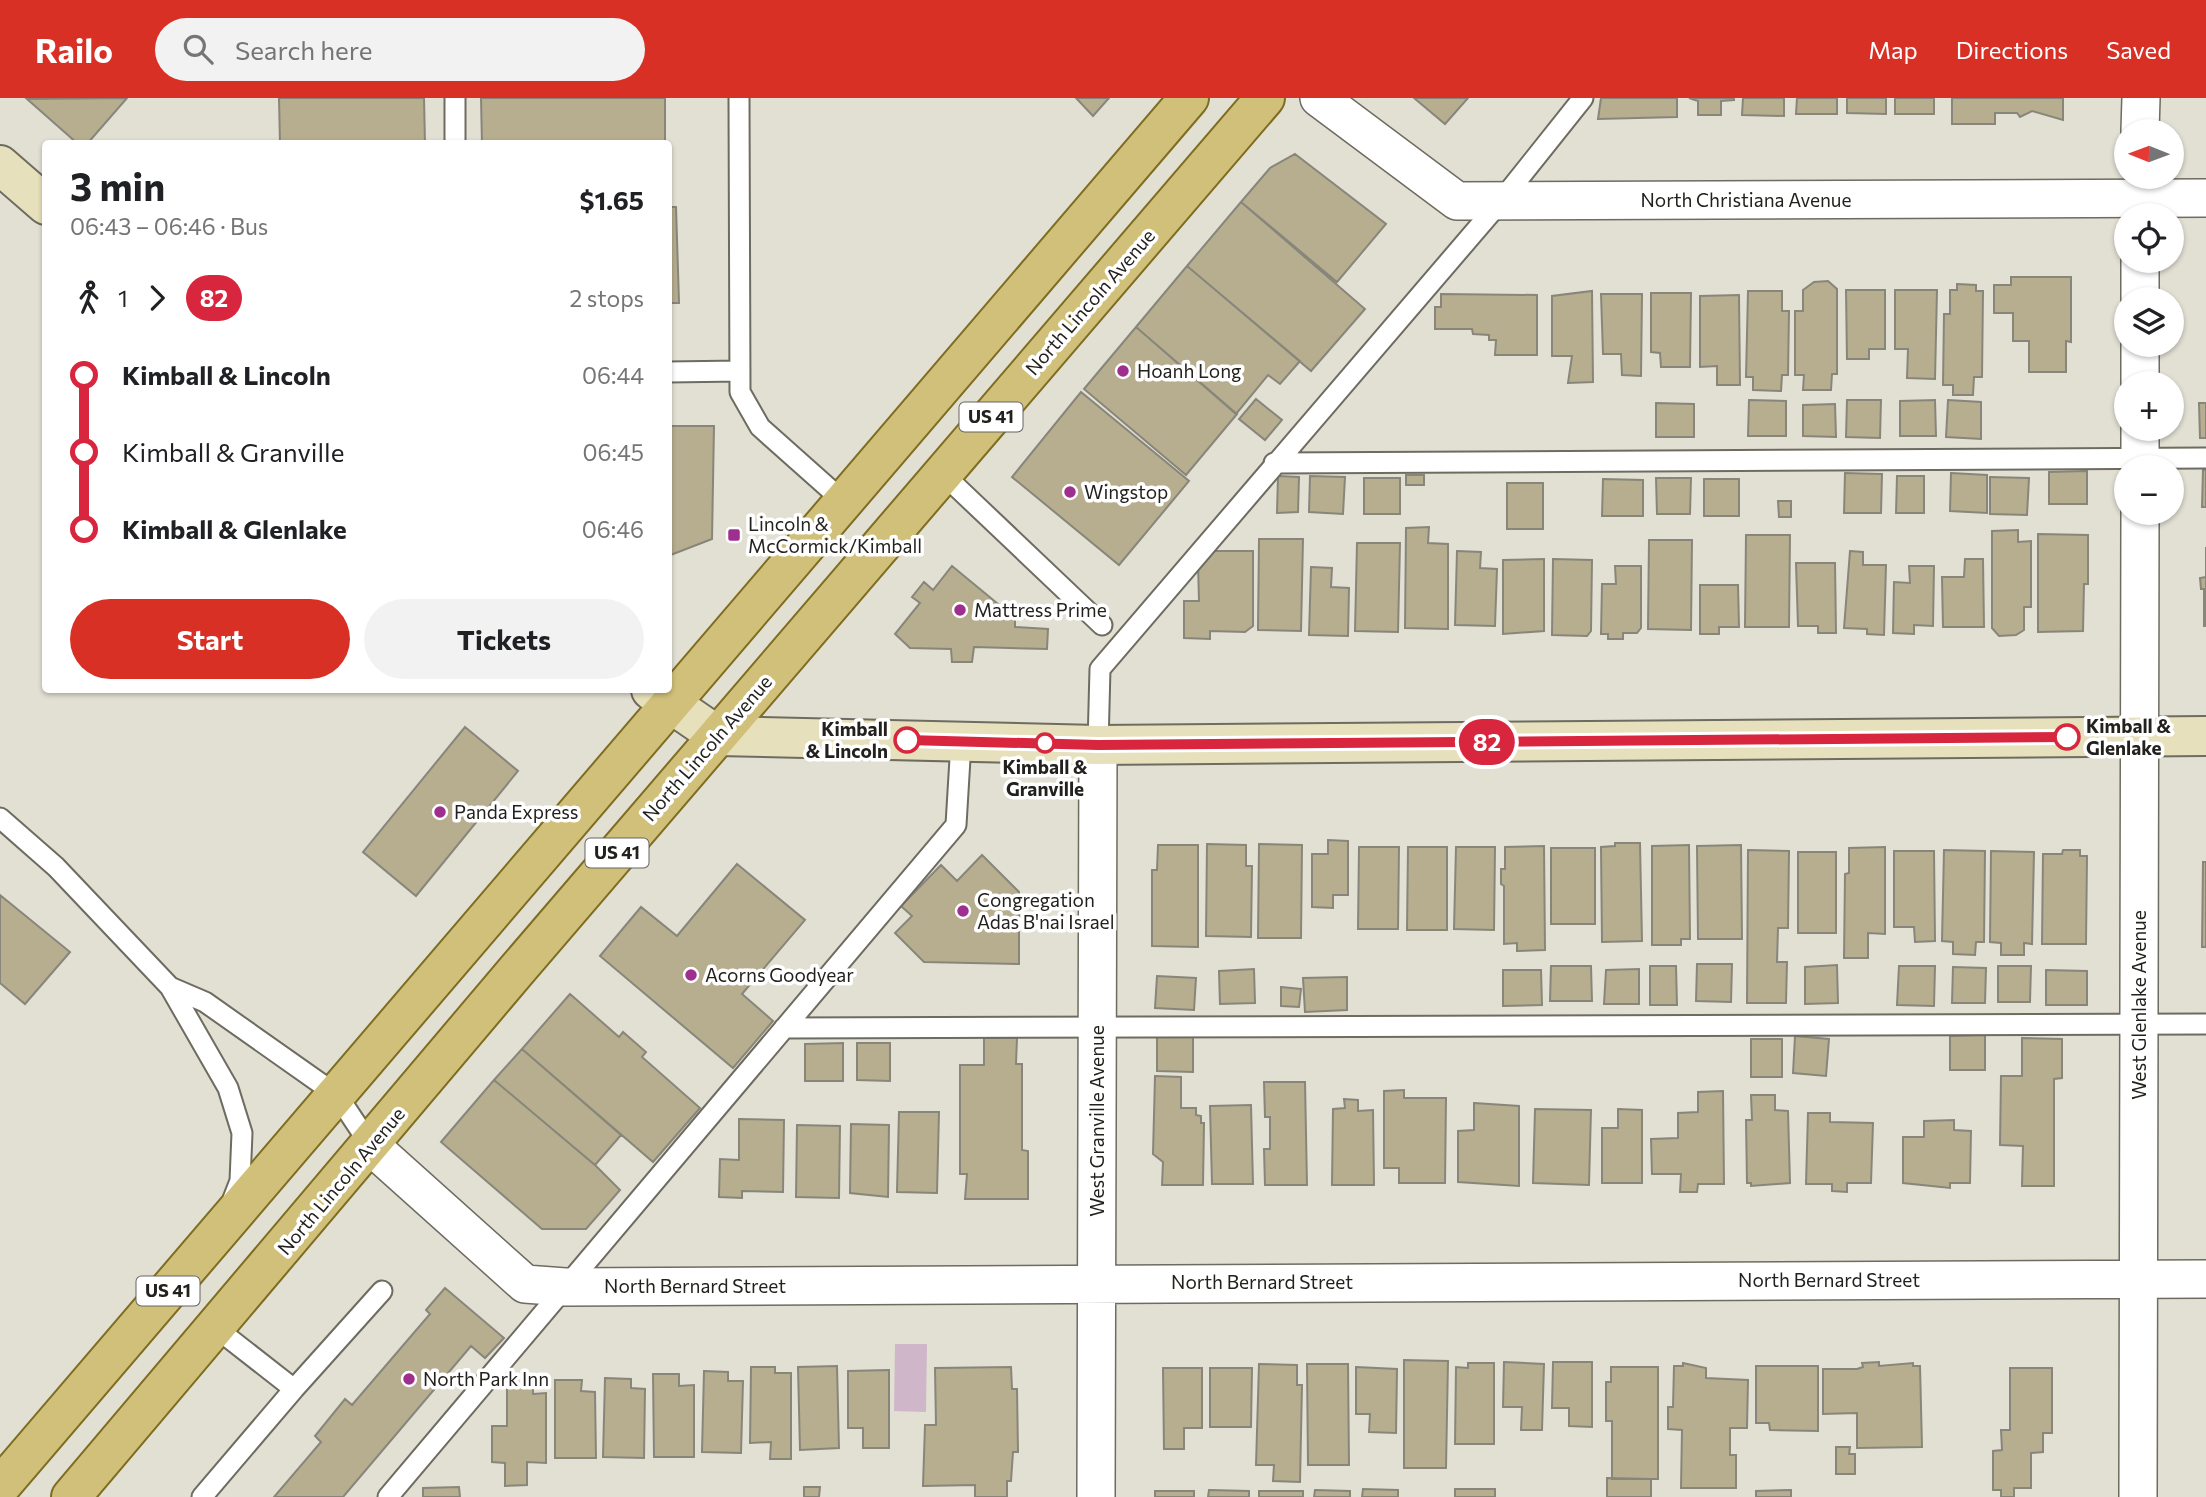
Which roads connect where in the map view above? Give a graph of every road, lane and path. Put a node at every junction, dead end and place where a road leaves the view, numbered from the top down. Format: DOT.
graph roads {
  1 [pos="455,98"];
  2 [pos="739,98"];
  3 [pos="1189,98"];
  4 [pos="1265,98"];
  5 [pos="1320,98"];
  6 [pos="1584,98"];
  7 [pos="2141,98"];
  8 [pos="2140,119"];
  9 [pos="455,140"];
  10 [pos="0,165"];
  11 [pos="2140,197"];
  12 [pos="2206,198"];
  13 [pos="1501,201"];
  14 [pos="42,202"];
  15 [pos="672,372"];
  16 [pos="740,372"];
  17 [pos="2140,451"];
  18 [pos="2206,458"];
  19 [pos="1275,463"];
  20 [pos="943,474"];
  21 [pos="842,500"];
  22 [pos="2140,525"];
  23 [pos="1102,625"];
  24 [pos="672,685"];
  25 [pos="662,696"];
  26 [pos="718,736"];
  27 [pos="2206,736"];
  28 [pos="2140,737"];
  29 [pos="961,742"];
  30 [pos="1098,745"];
  31 [pos="0,818"];
  32 [pos="170,987"];
  33 [pos="2139,1024"];
  34 [pos="2206,1024"];
  35 [pos="784,1028"];
  36 [pos="1097,1029"];
  37 [pos="337,1095"];
  38 [pos="371,1146"];
  39 [pos="221,1230"];
  40 [pos="2138,1279"];
  41 [pos="2206,1279"];
  42 [pos="1097,1282"];
  43 [pos="565,1287"];
  44 [pos="382,1291"];
  45 [pos="216,1328"];
  46 [pos="294,1389"];
  47 [pos="0,1487"];
  48 [pos="71,1497"];
  49 [pos="202,1497"];
  50 [pos="388,1497"];
  51 [pos="1096,1497"];
  52 [pos="2138,1497"];
  1 -- 9 [label="lane"];
  2 -- 16 [label="lane"];
  3 -- 21 [label="main road, US 41"];
  4 -- 20 [label="main road, North Lincoln Avenue / US 41"];
  5 -- 13 [label="street, North Christiana Avenue"];
  6 -- 13 [label="lane"];
  7 -- 8 [label="street"];
  10 -- 14 [label="street"];
  11 -- 12 [label="street, North Christiana Avenue"];
  11 -- 13 [label="street, North Christiana Avenue"];
  13 -- 19 [label="lane"];
  15 -- 16 [label="lane"];
  16 -- 21 [label="lane"];
  17 -- 18 [label="lane"];
  17 -- 19 [label="lane"];
  19 -- 30 [label="lane"];
  20 -- 23 [label="lane"];
  20 -- 26 [label="main road, North Lincoln Avenue / US 41"];
  21 -- 24 [label="main road, US 41"];
  22 -- 28 [label="street, West Glenlake Avenue"];
  25 -- 26 [label="street"];
  25 -- 37 [label="main road, US 41"];
  26 -- 29 [label="street"];
  26 -- 38 [label="main road, North Lincoln Avenue / US 41"];
  27 -- 28 [label="street"];
  28 -- 30 [label="street"];
  28 -- 33 [label="street, West Glenlake Avenue"];
  29 -- 30 [label="street"];
  29 -- 35 [label="lane"];
  30 -- 36 [label="street, West Granville Avenue"];
  31 -- 32 [label="lane"];
  32 -- 37 [label="lane"];
  32 -- 39 [label="lane"];
  33 -- 34 [label="lane"];
  33 -- 36 [label="lane"];
  33 -- 40 [label="street, West Glenlake Avenue"];
  35 -- 36 [label="lane"];
  35 -- 43 [label="lane"];
  36 -- 42 [label="street, West Granville Avenue"];
  37 -- 38 [label="lane"];
  37 -- 39 [label="main road, US 41"];
  38 -- 43 [label="street, North Bernard Street"];
  38 -- 45 [label="main road, North Lincoln Avenue / US 41"];
  39 -- 47 [label="main road, US 41"];
  40 -- 41 [label="street, North Bernard Street"];
  40 -- 42 [label="street, North Bernard Street"];
  40 -- 52 [label="street, West Glenlake Avenue"];
  42 -- 43 [label="street, North Bernard Street"];
  42 -- 51 [label="street, West Granville Avenue"];
  43 -- 50 [label="lane"];
  44 -- 46 [label="lane"];
  45 -- 46 [label="lane"];
  45 -- 48 [label="main road, North Lincoln Avenue / US 41"];
  46 -- 49 [label="lane"];
}
